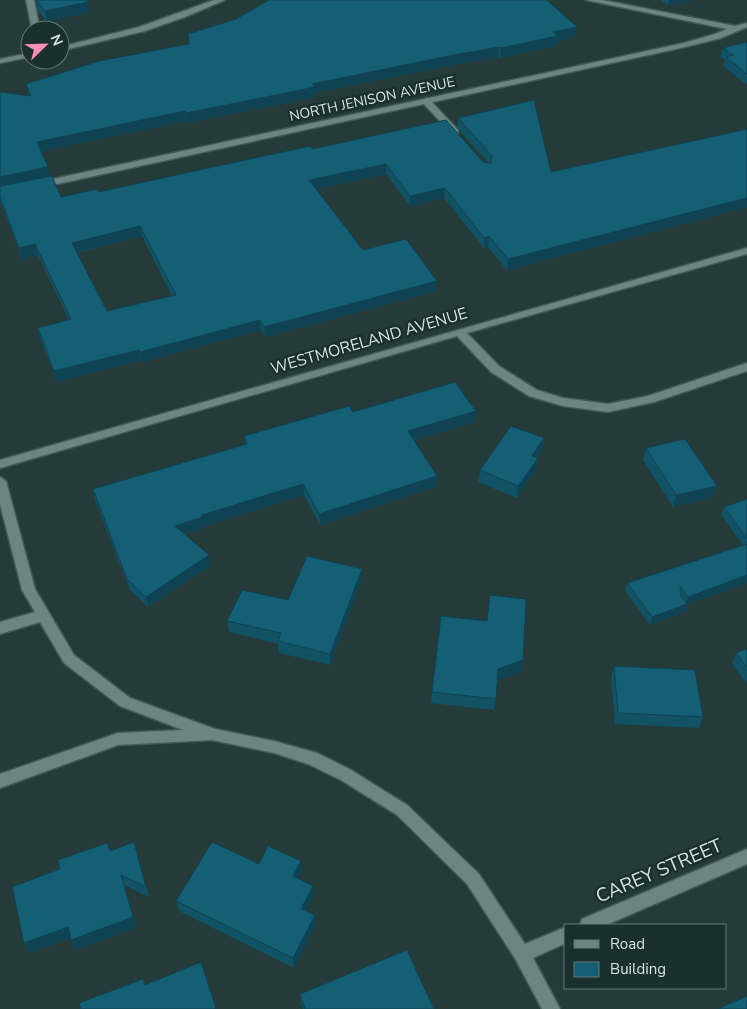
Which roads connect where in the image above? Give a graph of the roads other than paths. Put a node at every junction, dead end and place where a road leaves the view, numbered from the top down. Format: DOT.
graph roads {
  1 [pos="30,0"];
  2 [pos="221,0"];
  3 [pos="590,0"];
  4 [pos="34,20"];
  5 [pos="747,25"];
  6 [pos="735,28"];
  7 [pos="70,47"];
  8 [pos="20,57"];
  9 [pos="0,61"];
  10 [pos="426,101"];
  11 [pos="462,140"];
  12 [pos="29,187"];
  13 [pos="747,251"];
  14 [pos="458,332"];
  15 [pos="747,367"];
  16 [pos="0,464"];
  17 [pos="0,481"];
  18 [pos="44,615"];
  19 [pos="0,628"];
  20 [pos="215,734"];
  21 [pos="0,781"];
  22 [pos="747,856"];
  23 [pos="590,924"];
  24 [pos="564,936"];
  25 [pos="522,954"];
  26 [pos="551,1009"];
  1 -- 4 [label="street"];
  2 -- 7 [label="street"];
  3 -- 6 [label="street"];
  5 -- 6 [label="street, NORTH JENISON AVENUE"];
  6 -- 10 [label="street, NORTH JENISON AVENUE"];
  8 -- 9 [label="street"];
  10 -- 11 [label="street"];
  10 -- 12 [label="street, NORTH JENISON AVENUE"];
  13 -- 14 [label="street, WESTMORELAND AVENUE"];
  14 -- 15 [label="street"];
  14 -- 16 [label="street, WESTMORELAND AVENUE"];
  17 -- 18 [label="street"];
  18 -- 19 [label="street"];
  18 -- 20 [label="street"];
  20 -- 21 [label="street"];
  20 -- 25 [label="street"];
  22 -- 23 [label="street, CAREY STREET"];
  24 -- 25 [label="street"];
  25 -- 26 [label="street"];
}
